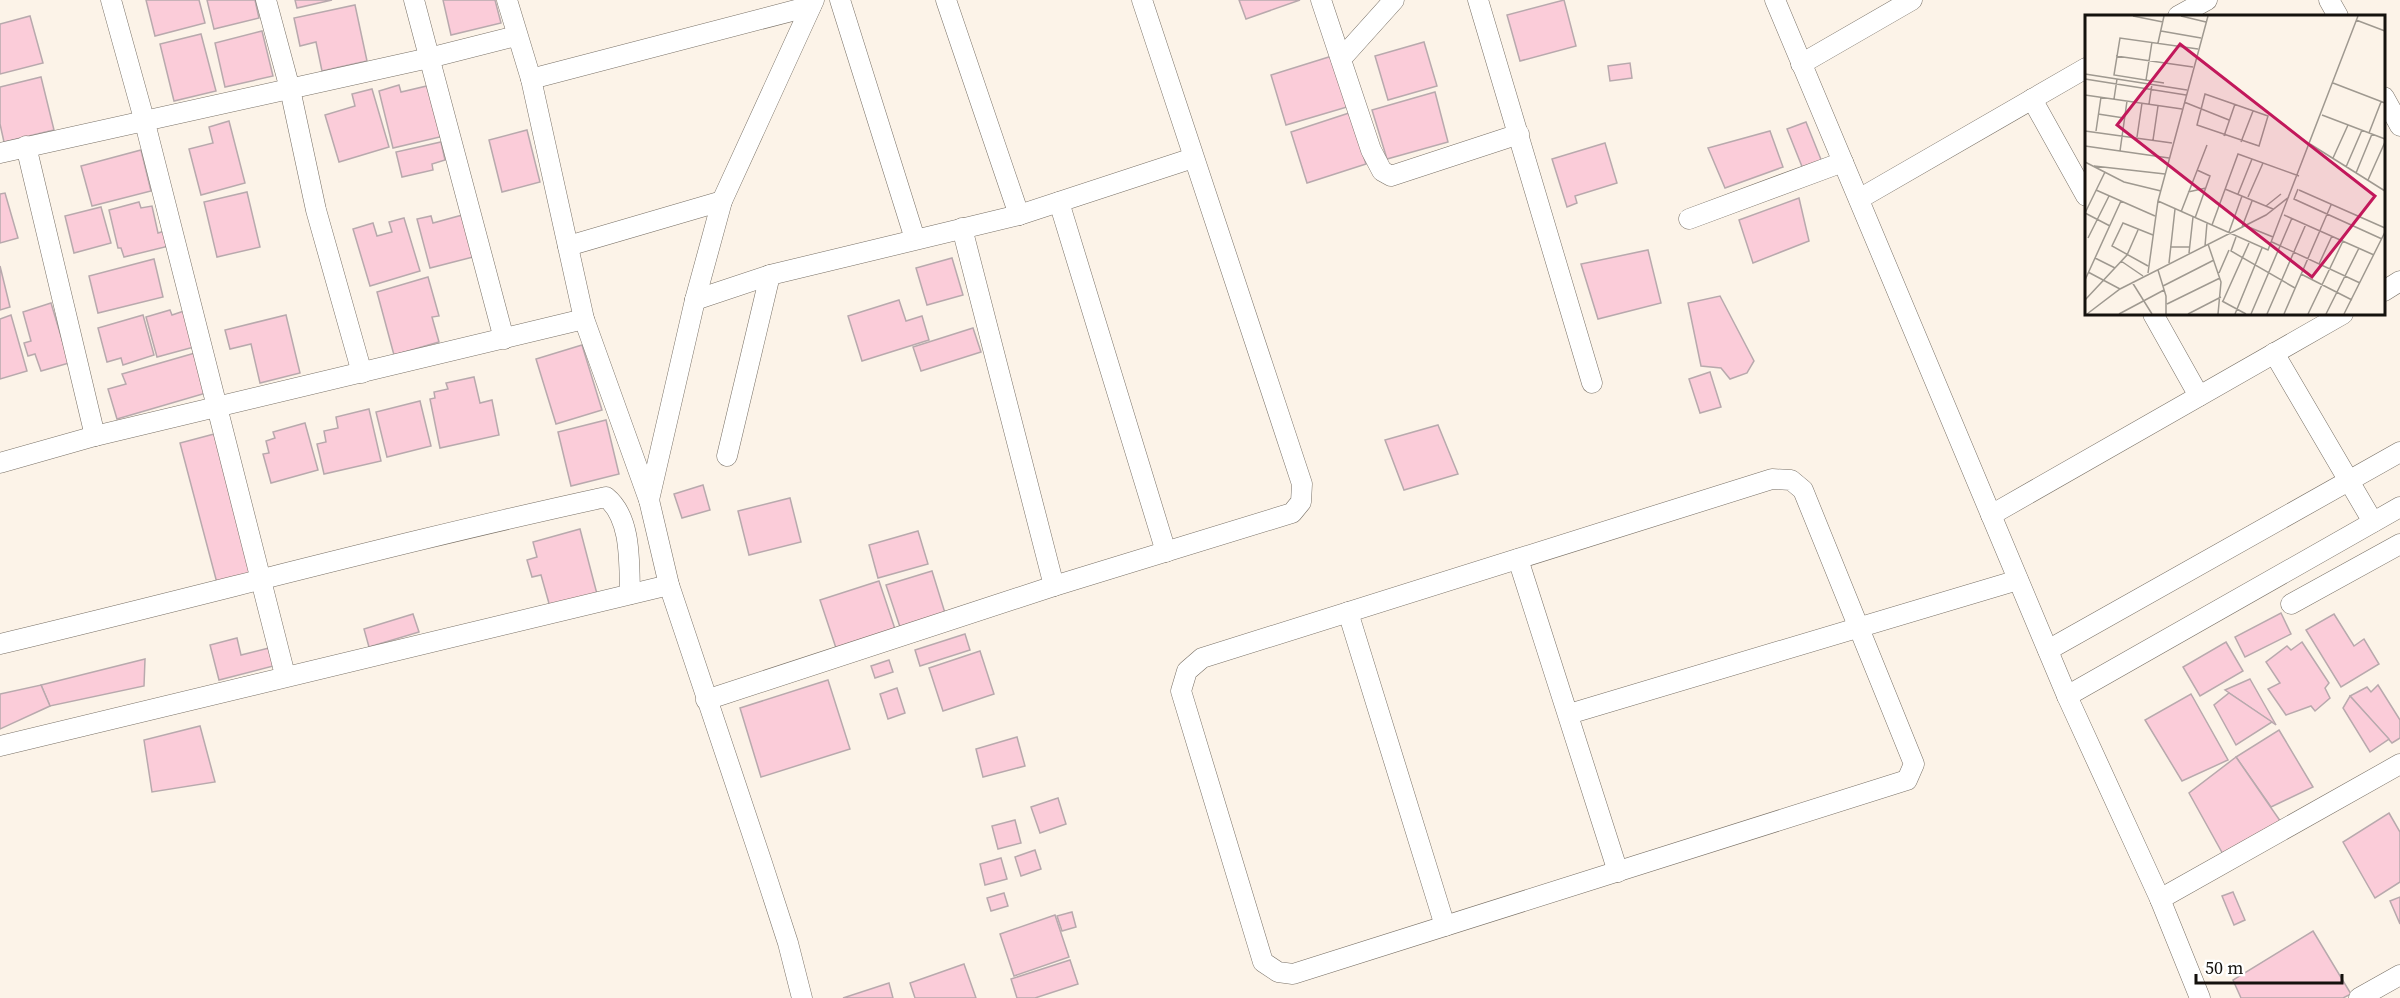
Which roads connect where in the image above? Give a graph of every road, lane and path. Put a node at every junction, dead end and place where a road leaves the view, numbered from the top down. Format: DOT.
graph roads {
  1 [pos="111,0"];
  2 [pos="266,0"];
  3 [pos="414,0"];
  4 [pos="507,0"];
  5 [pos="840,0"];
  6 [pos="946,0"];
  7 [pos="1142,0"];
  8 [pos="1321,0"];
  9 [pos="1394,0"];
  10 [pos="1478,0"];
  11 [pos="1775,0"];
  12 [pos="1912,0"];
  13 [pos="2207,0"];
  14 [pos="2329,0"];
  15 [pos="812,3"];
  16 [pos="2180,15"];
  17 [pos="2337,15"];
  18 [pos="516,36"];
  19 [pos="429,58"];
  20 [pos="1341,59"];
  21 [pos="1801,64"];
  22 [pos="2085,70"];
  23 [pos="531,79"];
  24 [pos="2400,87"];
  25 [pos="290,88"];
  26 [pos="2385,96"];
  27 [pos="2032,99"];
  28 [pos="2385,99"];
  29 [pos="144,119"];
  30 [pos="2400,126"];
  31 [pos="1520,134"];
  32 [pos="26,146"];
  33 [pos="0,153"];
  34 [pos="1193,158"];
  35 [pos="1843,162"];
  36 [pos="2085,194"];
  37 [pos="1859,199"];
  38 [pos="722,201"];
  39 [pos="1059,202"];
  40 [pos="1019,215"];
  41 [pos="1689,219"];
  42 [pos="962,228"];
  43 [pos="915,239"];
  44 [pos="568,246"];
  45 [pos="770,275"];
  46 [pos="2400,281"];
  47 [pos="2385,290"];
  48 [pos="695,300"];
  49 [pos="2154,315"];
  50 [pos="2336,315"];
  51 [pos="584,319"];
  52 [pos="504,339"];
  53 [pos="2274,353"];
  54 [pos="362,373"];
  55 [pos="1592,383"];
  56 [pos="2199,396"];
  57 [pos="217,409"];
  58 [pos="95,436"];
  59 [pos="2400,452"];
  60 [pos="727,456"];
  61 [pos="0,463"];
  62 [pos="2349,481"];
  63 [pos="649,500"];
  64 [pos="2400,507"];
  65 [pos="1991,515"];
  66 [pos="2373,522"];
  67 [pos="2400,544"];
  68 [pos="1166,552"];
  69 [pos="1518,558"];
  70 [pos="261,579"];
  71 [pos="2018,580"];
  72 [pos="669,585"];
  73 [pos="1054,586"];
  74 [pos="630,594"];
  75 [pos="2291,604"];
  76 [pos="1348,612"];
  77 [pos="1858,628"];
  78 [pos="0,644"];
  79 [pos="2048,650"];
  80 [pos="285,675"];
  81 [pos="2067,696"];
  82 [pos="706,699"];
  83 [pos="1569,714"];
  84 [pos="0,746"];
  85 [pos="2400,764"];
  86 [pos="1618,872"];
  87 [pos="2160,900"];
  88 [pos="1445,926"];
  89 [pos="2400,975"];
  90 [pos="802,998"];
  91 [pos="2200,998"];
  92 [pos="2359,998"];
  1 -- 29 [label="street"];
  2 -- 25 [label="street"];
  3 -- 19 [label="street"];
  4 -- 18 [label="street"];
  5 -- 43 [label="street"];
  6 -- 40 [label="street"];
  7 -- 34 [label="street"];
  8 -- 20 [label="street"];
  9 -- 20 [label="street"];
  10 -- 31 [label="street"];
  11 -- 21 [label="street"];
  12 -- 21 [label="street"];
  13 -- 16 [label="street"];
  14 -- 17 [label="street"];
  15 -- 23 [label="street"];
  15 -- 38 [label="street"];
  18 -- 19 [label="street"];
  18 -- 23 [label="street"];
  19 -- 25 [label="street"];
  19 -- 52 [label="street"];
  20 -- 31 [label="street"];
  21 -- 35 [label="street"];
  22 -- 27 [label="street"];
  23 -- 44 [label="street"];
  24 -- 26 [label="street"];
  25 -- 29 [label="street"];
  25 -- 54 [label="street"];
  27 -- 36 [label="street"];
  27 -- 37 [label="street"];
  28 -- 30 [label="street"];
  29 -- 32 [label="street"];
  29 -- 57 [label="street"];
  31 -- 55 [label="street"];
  32 -- 33 [label="street"];
  32 -- 58 [label="street"];
  34 -- 39 [label="street"];
  34 -- 68 [label="street"];
  35 -- 37 [label="street"];
  35 -- 41 [label="street"];
  37 -- 65 [label="street"];
  38 -- 44 [label="street"];
  38 -- 48 [label="street"];
  39 -- 40 [label="street"];
  39 -- 68 [label="street"];
  40 -- 42 [label="street"];
  42 -- 43 [label="street"];
  42 -- 73 [label="street"];
  43 -- 45 [label="street"];
  44 -- 51 [label="street"];
  45 -- 48 [label="street"];
  45 -- 60 [label="street"];
  46 -- 47 [label="street"];
  48 -- 63 [label="street"];
  49 -- 56 [label="street"];
  50 -- 53 [label="street"];
  51 -- 52 [label="street"];
  51 -- 63 [label="street"];
  52 -- 54 [label="street"];
  53 -- 56 [label="street"];
  53 -- 62 [label="street"];
  54 -- 57 [label="street"];
  56 -- 65 [label="street"];
  57 -- 58 [label="street"];
  57 -- 70 [label="street"];
  58 -- 61 [label="street"];
  59 -- 62 [label="street"];
  62 -- 66 [label="street"];
  62 -- 79 [label="street"];
  63 -- 72 [label="street"];
  64 -- 66 [label="street"];
  65 -- 71 [label="street"];
  66 -- 81 [label="street"];
  67 -- 75 [label="street"];
  68 -- 73 [label="street"];
  69 -- 76 [label="street"];
  69 -- 77 [label="street"];
  69 -- 83 [label="street"];
  70 -- 74 [label="street"];
  70 -- 78 [label="street"];
  70 -- 80 [label="street"];
  71 -- 77 [label="street"];
  71 -- 79 [label="street"];
  72 -- 74 [label="street"];
  72 -- 82 [label="street"];
  73 -- 82 [label="street"];
  74 -- 80 [label="street"];
  76 -- 88 [label="street"];
  76 -- 88 [label="street"];
  77 -- 83 [label="street"];
  77 -- 86 [label="street"];
  79 -- 81 [label="street"];
  80 -- 84 [label="street"];
  81 -- 87 [label="street"];
  82 -- 90 [label="street"];
  83 -- 86 [label="street"];
  85 -- 87 [label="street"];
  86 -- 88 [label="street"];
  87 -- 91 [label="street"];
  89 -- 92 [label="street"];
}
